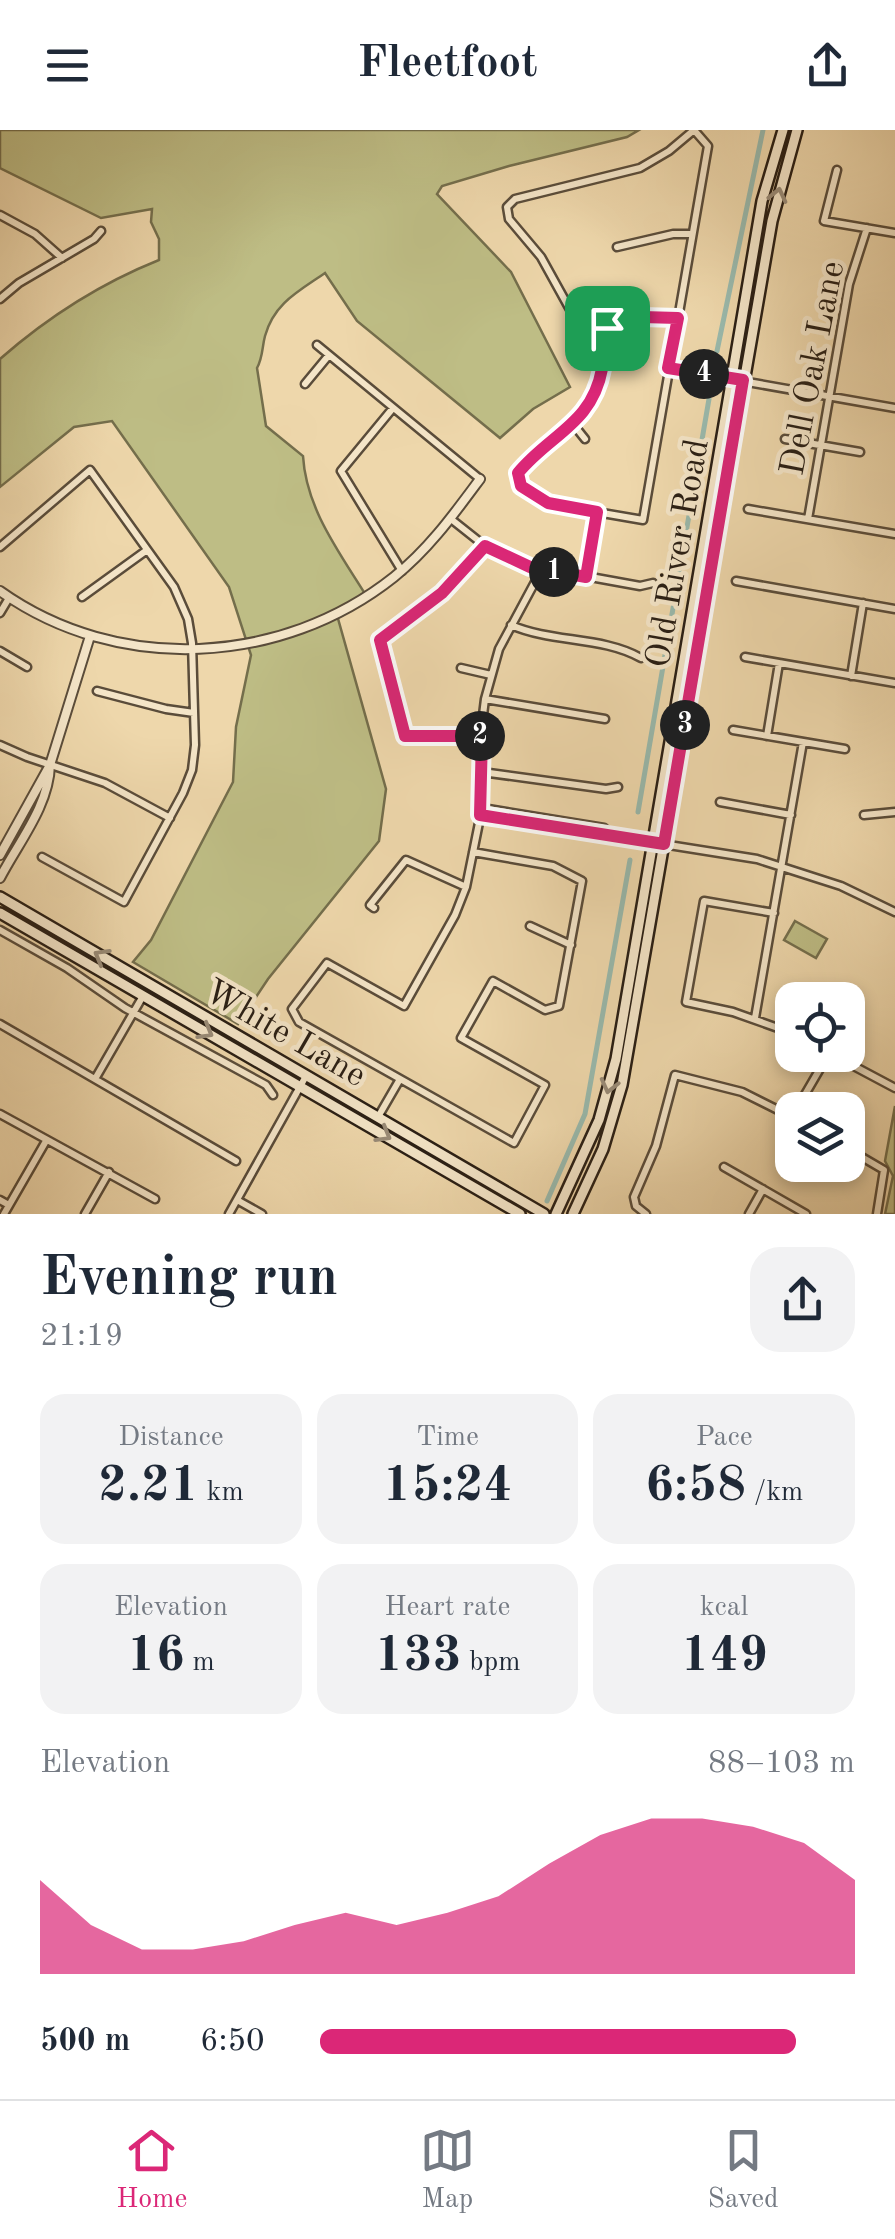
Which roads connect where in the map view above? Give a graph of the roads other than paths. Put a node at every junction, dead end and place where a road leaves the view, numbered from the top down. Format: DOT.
graph roads {
  1 [pos="694,130"];
  2 [pos="783,130"];
  3 [pos="797,130"];
  4 [pos="837,170"];
  5 [pos="0,215"];
  6 [pos="867,228"];
  7 [pos="100,231"];
  8 [pos="895,233"];
  9 [pos="692,234"];
  10 [pos="616,247"];
  11 [pos="62,258"];
  12 [pos="0,299"];
  13 [pos="678,318"];
  14 [pos="586,338"];
  15 [pos="318,345"];
  16 [pos="329,354"];
  17 [pos="668,368"];
  18 [pos="738,380"];
  19 [pos="305,384"];
  20 [pos="829,396"];
  21 [pos="393,407"];
  22 [pos="895,408"];
  23 [pos="573,424"];
  24 [pos="585,439"];
  25 [pos="786,439"];
  26 [pos="820,445"];
  27 [pos="860,452"];
  28 [pos="480,479"];
  29 [pos="748,509"];
  30 [pos="597,512"];
  31 [pos="451,519"];
  32 [pos="808,519"];
  33 [pos="895,534"];
  34 [pos="485,546"];
  35 [pos="0,547"];
  36 [pos="147,550"];
  37 [pos="542,569"];
  38 [pos="402,571"];
  39 [pos="586,577"];
  40 [pos="736,581"];
  41 [pos="654,583"];
  42 [pos="0,592"];
  43 [pos="82,597"];
  44 [pos="9,598"];
  45 [pos="863,603"];
  46 [pos="895,608"];
  47 [pos="0,613"];
  48 [pos="511,625"];
  49 [pos="90,636"];
  50 [pos="192,650"];
  51 [pos="0,652"];
  52 [pos="640,658"];
  53 [pos="746,658"];
  54 [pos="779,663"];
  55 [pos="28,667"];
  56 [pos="461,668"];
  57 [pos="491,676"];
  58 [pos="851,676"];
  59 [pos="895,683"];
  60 [pos="97,692"];
  61 [pos="485,699"];
  62 [pos="194,713"];
  63 [pos="605,719"];
  64 [pos="733,730"];
  65 [pos="482,736"];
  66 [pos="767,736"];
  67 [pos="803,742"];
  68 [pos="0,745"];
  69 [pos="846,749"];
  70 [pos="50,765"];
  71 [pos="482,772"];
  72 [pos="618,787"];
  73 [pos="720,802"];
  74 [pos="481,811"];
  75 [pos="895,812"];
  76 [pos="790,814"];
  77 [pos="864,815"];
  78 [pos="170,818"];
  79 [pos="659,843"];
  80 [pos="473,852"];
  81 [pos="0,855"];
  82 [pos="42,857"];
  83 [pos="782,865"];
  84 [pos="0,878"];
  85 [pos="466,887"];
  86 [pos="0,898"];
  87 [pos="374,908"];
  88 [pos="895,912"];
  89 [pos="0,913"];
  90 [pos="774,913"];
  91 [pos="530,926"];
  92 [pos="0,930"];
  93 [pos="571,945"];
  94 [pos="143,996"];
  95 [pos="191,1009"];
  96 [pos="133,1013"];
  97 [pos="756,1018"];
  98 [pos="0,1024"];
  99 [pos="775,1026"];
  100 [pos="863,1072"];
  101 [pos="306,1076"];
  102 [pos="95,1079"];
  103 [pos="400,1079"];
  104 [pos="300,1086"];
  105 [pos="895,1088"];
  106 [pos="274,1094"];
  107 [pos="775,1107"];
  108 [pos="0,1114"];
  109 [pos="378,1118"];
  110 [pos="46,1140"];
  111 [pos="414,1153"];
  112 [pos="865,1159"];
  113 [pos="452,1160"];
  114 [pos="236,1161"];
  115 [pos="724,1167"];
  116 [pos="109,1172"];
  117 [pos="763,1189"];
  118 [pos="154,1199"];
  119 [pos="0,1200"];
  120 [pos="237,1200"];
  121 [pos="9,1205"];
  122 [pos="4,1214"];
  123 [pos="84,1214"];
  124 [pos="228,1214"];
  125 [pos="262,1214"];
  126 [pos="520,1214"];
  127 [pos="544,1214"];
  128 [pos="556,1214"];
  129 [pos="573,1214"];
  130 [pos="646,1214"];
  131 [pos="748,1214"];
  132 [pos="806,1214"];
  133 [pos="877,1214"];
  1 -- 9 [label="street"];
  1 -- 14 [label="street"];
  2 -- 18 [label="main road, Old River Road"];
  18 -- 3 [label="main road, Old River Road, one-way"];
  4 -- 6 [label="street"];
  5 -- 11 [label="street"];
  6 -- 8 [label="street"];
  6 -- 20 [label="street, Dell Oak Lane"];
  7 -- 11 [label="street"];
  9 -- 10 [label="street"];
  9 -- 13 [label="street"];
  11 -- 12 [label="street"];
  13 -- 14 [label="street"];
  13 -- 17 [label="street"];
  14 -- 23 [label="street"];
  15 -- 16 [label="street"];
  16 -- 19 [label="street"];
  16 -- 21 [label="street"];
  17 -- 18 [label="street"];
  17 -- 30 [label="street"];
  18 -- 20 [label="street"];
  18 -- 79 [label="main road, Old River Road"];
  20 -- 22 [label="street"];
  20 -- 26 [label="street, Dell Oak Lane"];
  21 -- 28 [label="street"];
  21 -- 38 [label="street"];
  23 -- 24 [label="street"];
  23 -- 30 [label="street"];
  25 -- 26 [label="street"];
  26 -- 27 [label="street"];
  26 -- 32 [label="street, Dell Oak Lane"];
  28 -- 31 [label="street"];
  29 -- 32 [label="street"];
  30 -- 39 [label="street"];
  31 -- 34 [label="street"];
  31 -- 38 [label="street"];
  32 -- 33 [label="street"];
  34 -- 37 [label="street"];
  34 -- 65 [label="street"];
  35 -- 36 [label="street"];
  36 -- 43 [label="street"];
  36 -- 50 [label="street"];
  37 -- 39 [label="street"];
  37 -- 48 [label="street"];
  38 -- 50 [label="street"];
  39 -- 41 [label="street"];
  40 -- 45 [label="street"];
  42 -- 44 [label="street"];
  44 -- 47 [label="street"];
  44 -- 49 [label="street"];
  45 -- 46 [label="street"];
  45 -- 58 [label="street"];
  48 -- 52 [label="street"];
  48 -- 57 [label="street"];
  49 -- 50 [label="street"];
  49 -- 70 [label="street"];
  50 -- 62 [label="street"];
  51 -- 55 [label="street"];
  53 -- 54 [label="street"];
  54 -- 58 [label="street"];
  54 -- 66 [label="street"];
  56 -- 57 [label="street"];
  57 -- 61 [label="street"];
  58 -- 59 [label="street"];
  60 -- 62 [label="street"];
  61 -- 63 [label="street"];
  61 -- 65 [label="street"];
  62 -- 78 [label="street"];
  64 -- 66 [label="street"];
  65 -- 71 [label="street"];
  66 -- 67 [label="street"];
  67 -- 69 [label="street"];
  67 -- 76 [label="street"];
  68 -- 70 [label="street"];
  70 -- 78 [label="street"];
  70 -- 81 [label="street"];
  70 -- 84 [label="street"];
  71 -- 72 [label="street"];
  71 -- 74 [label="street"];
  73 -- 76 [label="street"];
  74 -- 79 [label="street"];
  74 -- 80 [label="street"];
  75 -- 77 [label="street"];
  76 -- 83 [label="street"];
  78 -- 82 [label="street"];
  79 -- 83 [label="street"];
  79 -- 128 [label="main road, Old River Road, one-way"];
  79 -- 129 [label="main road, Old River Road"];
  80 -- 85 [label="street"];
  80 -- 93 [label="street"];
  83 -- 88 [label="street"];
  83 -- 90 [label="street"];
  85 -- 87 [label="street"];
  85 -- 103 [label="street"];
  95 -- 86 [label="main road, White Lane, one-way"];
  89 -- 94 [label="main road, White Lane"];
  90 -- 97 [label="street"];
  90 -- 97 [label="street"];
  91 -- 93 [label="street"];
  92 -- 96 [label="street"];
  93 -- 103 [label="street"];
  94 -- 95 [label="main road"];
  94 -- 96 [label="street"];
  94 -- 104 [label="main road, White Lane, one-way"];
  95 -- 101 [label="main road, White Lane"];
  96 -- 102 [label="street"];
  96 -- 106 [label="street"];
  97 -- 99 [label="street"];
  98 -- 102 [label="street"];
  100 -- 105 [label="street"];
  101 -- 104 [label="street"];
  101 -- 109 [label="main road, White Lane"];
  102 -- 114 [label="street"];
  103 -- 109 [label="street"];
  104 -- 111 [label="main road, White Lane, one-way"];
  104 -- 120 [label="street"];
  107 -- 130 [label="street"];
  108 -- 110 [label="street"];
  109 -- 113 [label="main road, White Lane"];
  110 -- 116 [label="street"];
  110 -- 121 [label="street"];
  111 -- 113 [label="main road"];
  111 -- 126 [label="main road, White Lane"];
  112 -- 133 [label="street"];
  113 -- 127 [label="main road, White Lane"];
  115 -- 117 [label="street"];
  116 -- 118 [label="street"];
  116 -- 123 [label="street"];
  117 -- 131 [label="street"];
  117 -- 132 [label="street"];
  119 -- 121 [label="street"];
  120 -- 124 [label="street"];
  120 -- 125 [label="street"];
  121 -- 122 [label="street"];
}
